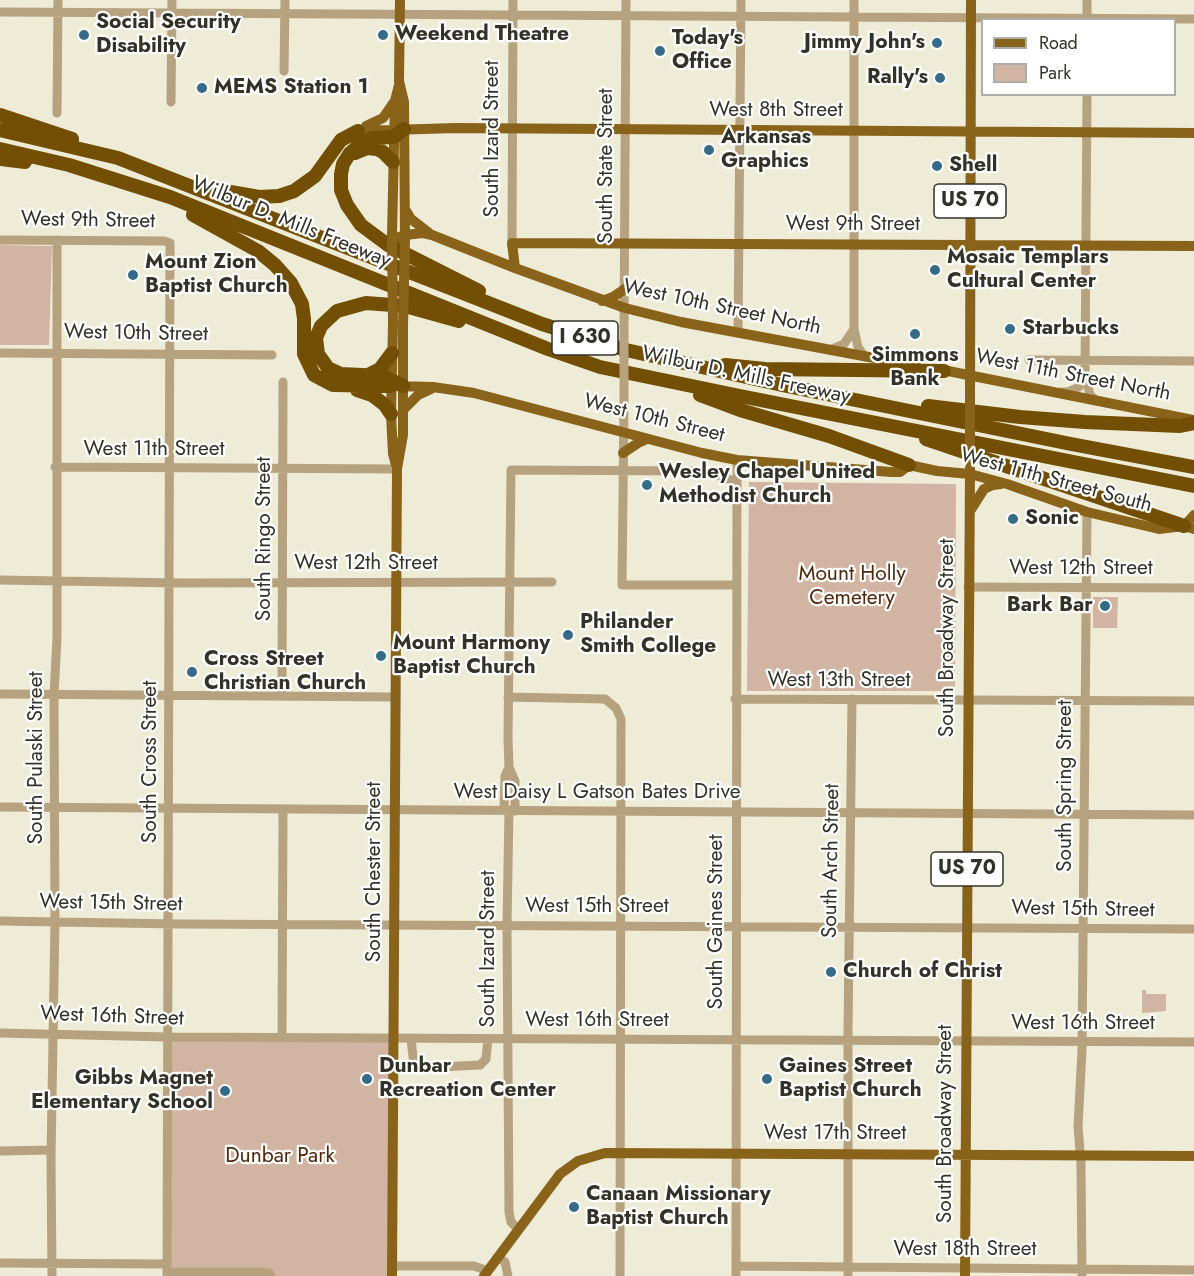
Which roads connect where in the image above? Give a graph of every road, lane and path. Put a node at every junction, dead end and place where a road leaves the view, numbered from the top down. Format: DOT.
graph roads {
  1 [pos="58,0"];
  2 [pos="171,0"];
  3 [pos="285,0"];
  4 [pos="400,0"];
  5 [pos="513,0"];
  6 [pos="626,0"];
  7 [pos="741,0"];
  8 [pos="854,0"];
  9 [pos="971,0"];
  10 [pos="1088,0"];
  11 [pos="0,12"];
  12 [pos="58,13"];
  13 [pos="171,13"];
  14 [pos="285,14"];
  15 [pos="400,15"];
  16 [pos="513,15"];
  17 [pos="626,16"];
  18 [pos="741,16"];
  19 [pos="854,17"];
  20 [pos="971,18"];
  21 [pos="981,18"];
  22 [pos="1087,18"];
  23 [pos="1176,19"];
  24 [pos="1194,19"];
  25 [pos="284,71"];
  26 [pos="399,81"];
  27 [pos="1087,96"];
  28 [pos="395,101"];
  29 [pos="171,102"];
  30 [pos="57,113"];
  31 [pos="0,115"];
  32 [pos="512,129"];
  33 [pos="626,129"];
  34 [pos="0,130"];
  35 [pos="740,130"];
  36 [pos="853,130"];
  37 [pos="358,131"];
  38 [pos="970,131"];
  39 [pos="397,132"];
  40 [pos="1086,132"];
  41 [pos="1194,133"];
  42 [pos="0,149"];
  43 [pos="118,158"];
  44 [pos="0,159"];
  45 [pos="346,159"];
  46 [pos="393,162"];
  47 [pos="69,165"];
  48 [pos="185,183"];
  49 [pos="141,187"];
  50 [pos="405,209"];
  51 [pos="432,235"];
  52 [pos="399,238"];
  53 [pos="0,240"];
  54 [pos="57,240"];
  55 [pos="512,243"];
  56 [pos="625,244"];
  57 [pos="740,244"];
  58 [pos="852,244"];
  59 [pos="970,245"];
  60 [pos="1086,246"];
  61 [pos="1194,246"];
  62 [pos="170,248"];
  63 [pos="498,262"];
  64 [pos="515,268"];
  65 [pos="625,289"];
  66 [pos="602,301"];
  67 [pos="625,308"];
  68 [pos="542,324"];
  69 [pos="398,325"];
  70 [pos="854,328"];
  71 [pos="738,333"];
  72 [pos="548,349"];
  73 [pos="827,350"];
  74 [pos="392,352"];
  75 [pos="0,353"];
  76 [pos="56,353"];
  77 [pos="171,354"];
  78 [pos="272,355"];
  79 [pos="865,357"];
  80 [pos="658,358"];
  81 [pos="1029,360"];
  82 [pos="1086,360"];
  83 [pos="1194,361"];
  84 [pos="944,370"];
  85 [pos="1085,372"];
  86 [pos="370,374"];
  87 [pos="970,376"];
  88 [pos="656,379"];
  89 [pos="284,382"];
  90 [pos="395,384"];
  91 [pos="344,386"];
  92 [pos="434,387"];
  93 [pos="1050,392"];
  94 [pos="828,394"];
  95 [pos="1097,401"];
  96 [pos="397,412"];
  97 [pos="1194,422"];
  98 [pos="891,426"];
  99 [pos="623,432"];
  100 [pos="647,439"];
  101 [pos="623,453"];
  102 [pos="737,460"];
  103 [pos="909,465"];
  104 [pos="56,467"];
  105 [pos="1194,467"];
  106 [pos="169,468"];
  107 [pos="284,468"];
  108 [pos="397,469"];
  109 [pos="623,471"];
  110 [pos="969,474"];
  111 [pos="736,482"];
  112 [pos="1007,484"];
  113 [pos="1194,486"];
  114 [pos="1087,512"];
  115 [pos="969,514"];
  116 [pos="1194,515"];
  117 [pos="1189,527"];
  118 [pos="0,580"];
  119 [pos="56,581"];
  120 [pos="169,582"];
  121 [pos="283,582"];
  122 [pos="552,582"];
  123 [pos="510,583"];
  124 [pos="396,584"];
  125 [pos="736,585"];
  126 [pos="968,587"];
  127 [pos="1086,587"];
  128 [pos="1194,588"];
  129 [pos="0,694"];
  130 [pos="54,695"];
  131 [pos="170,696"];
  132 [pos="282,696"];
  133 [pos="395,697"];
  134 [pos="508,697"];
  135 [pos="735,699"];
  136 [pos="852,699"];
  137 [pos="968,699"];
  138 [pos="1084,700"];
  139 [pos="1194,701"];
  140 [pos="0,807"];
  141 [pos="54,808"];
  142 [pos="169,809"];
  143 [pos="283,810"];
  144 [pos="395,810"];
  145 [pos="509,810"];
  146 [pos="622,812"];
  147 [pos="735,812"];
  148 [pos="850,812"];
  149 [pos="966,814"];
  150 [pos="1084,814"];
  151 [pos="1194,815"];
  152 [pos="0,921"];
  153 [pos="55,921"];
  154 [pos="168,923"];
  155 [pos="282,924"];
  156 [pos="394,924"];
  157 [pos="507,925"];
  158 [pos="621,925"];
  159 [pos="735,926"];
  160 [pos="849,927"];
  161 [pos="1083,927"];
  162 [pos="966,928"];
  163 [pos="1194,929"];
  164 [pos="0,1033"];
  165 [pos="52,1033"];
  166 [pos="167,1037"];
  167 [pos="282,1037"];
  168 [pos="394,1038"];
  169 [pos="508,1038"];
  170 [pos="411,1039"];
  171 [pos="488,1039"];
  172 [pos="621,1039"];
  173 [pos="735,1039"];
  174 [pos="848,1040"];
  175 [pos="966,1041"];
  176 [pos="1082,1042"];
  177 [pos="1194,1042"];
  178 [pos="51,1150"];
  179 [pos="0,1151"];
  180 [pos="620,1152"];
  181 [pos="736,1153"];
  182 [pos="849,1154"];
  183 [pos="965,1154"];
  184 [pos="1081,1155"];
  185 [pos="1194,1156"];
  186 [pos="518,1229"];
  187 [pos="498,1257"];
  188 [pos="0,1263"];
  189 [pos="52,1263"];
  190 [pos="1194,1270"];
  191 [pos="167,1271"];
  192 [pos="392,1271"];
  193 [pos="736,1271"];
  194 [pos="848,1272"];
  195 [pos="486,1273"];
  196 [pos="965,1273"];
  197 [pos="1082,1273"];
  198 [pos="52,1276"];
  199 [pos="272,1276"];
  200 [pos="508,1276"];
  201 [pos="620,1276"];
  1 -- 12 [label="street"];
  2 -- 13 [label="street"];
  3 -- 14 [label="street"];
  4 -- 15 [label="main road, South Chester Street"];
  5 -- 16 [label="street, South Izard Street"];
  6 -- 17 [label="street, South State Street"];
  7 -- 18 [label="street"];
  8 -- 19 [label="street"];
  9 -- 20 [label="main road, South Broadway Street / US 70"];
  10 -- 22 [label="street"];
  11 -- 12 [label="street"];
  12 -- 13 [label="street"];
  12 -- 30 [label="street"];
  13 -- 14 [label="street"];
  13 -- 29 [label="street"];
  14 -- 15 [label="street"];
  14 -- 25 [label="street"];
  15 -- 16 [label="street"];
  15 -- 26 [label="main road, South Chester Street"];
  16 -- 17 [label="street"];
  16 -- 32 [label="street, South Izard Street"];
  17 -- 18 [label="street"];
  17 -- 33 [label="street, South State Street"];
  18 -- 19 [label="street"];
  18 -- 35 [label="street"];
  19 -- 20 [label="street"];
  19 -- 36 [label="street"];
  20 -- 21 [label="street"];
  20 -- 38 [label="main road, South Broadway Street / US 70"];
  23 -- 24 [label="street"];
  26 -- 28 [label="main road, South Chester Street"];
  26 -- 39 [label="main road, South Chester Street"];
  27 -- 40 [label="street"];
  28 -- 37 [label="main road"];
  28 -- 39 [label="main road, South Chester Street"];
  31 -- 43 [label="highway"];
  32 -- 33 [label="main road, West 8th Street"];
  32 -- 39 [label="main road, West 8th Street"];
  32 -- 55 [label="street, South Izard Street"];
  33 -- 35 [label="main road, West 8th Street"];
  33 -- 56 [label="street, South State Street"];
  34 -- 43 [label="highway, Wilbur D. Mills Freeway / I 630"];
  35 -- 36 [label="main road, West 8th Street"];
  35 -- 57 [label="street"];
  36 -- 38 [label="main road, West 8th Street"];
  36 -- 58 [label="street"];
  37 -- 39 [label="main road, West 8th Street"];
  37 -- 48 [label="highway"];
  38 -- 40 [label="main road, West 8th Street"];
  38 -- 59 [label="main road, South Broadway Street / US 70"];
  39 -- 45 [label="highway"];
  39 -- 46 [label="main road, South Chester Street"];
  39 -- 50 [label="main road, South Chester Street"];
  40 -- 41 [label="main road, West 8th Street"];
  40 -- 60 [label="street"];
  42 -- 47 [label="highway, Wilbur D. Mills Freeway / I 630"];
  43 -- 48 [label="highway, Wilbur D. Mills Freeway / I 630"];
  44 -- 47 [label="highway"];
  45 -- 46 [label="highway"];
  45 -- 68 [label="highway"];
  46 -- 52 [label="main road, South Chester Street"];
  47 -- 49 [label="highway, Wilbur D. Mills Freeway / I 630"];
  48 -- 68 [label="highway, Wilbur D. Mills Freeway / I 630"];
  49 -- 72 [label="highway, Wilbur D. Mills Freeway / I 630"];
  49 -- 91 [label="highway"];
  50 -- 51 [label="main road"];
  50 -- 52 [label="main road, South Chester Street"];
  51 -- 52 [label="main road"];
  51 -- 63 [label="main road"];
  52 -- 69 [label="main road, South Chester Street, bridge"];
  53 -- 54 [label="street, West 9th Street"];
  54 -- 62 [label="street, West 9th Street"];
  54 -- 76 [label="street, South Pulaski Street"];
  55 -- 56 [label="main road, West 9th Street"];
  55 -- 63 [label="main road, South Izard Street"];
  55 -- 64 [label="main road, South Izard Street"];
  56 -- 57 [label="main road, West 9th Street"];
  56 -- 65 [label="street, South State Street"];
  57 -- 58 [label="main road, West 9th Street"];
  57 -- 71 [label="street"];
  58 -- 59 [label="main road, West 9th Street"];
  58 -- 70 [label="street"];
  59 -- 60 [label="main road, West 9th Street"];
  59 -- 87 [label="main road, South Broadway Street / US 70"];
  60 -- 61 [label="main road, West 9th Street"];
  60 -- 82 [label="street"];
  62 -- 77 [label="street, South Cross Street"];
  63 -- 64 [label="main road, West 10th Street North"];
  64 -- 66 [label="main road, West 10th Street North"];
  65 -- 66 [label="main road"];
  65 -- 67 [label="street, South State Street"];
  66 -- 67 [label="main road, West 10th Street North"];
  67 -- 71 [label="main road, West 10th Street North"];
  67 -- 99 [label="street, South State Street, bridge"];
  68 -- 80 [label="highway, Wilbur D. Mills Freeway / I 630"];
  69 -- 74 [label="main road, South Chester Street"];
  69 -- 90 [label="main road, South Chester Street"];
  70 -- 73 [label="street"];
  70 -- 79 [label="street"];
  71 -- 73 [label="main road, West 10th Street North"];
  72 -- 86 [label="highway"];
  72 -- 88 [label="highway, Wilbur D. Mills Freeway / I 630"];
  73 -- 79 [label="main road, West 10th Street North"];
  74 -- 86 [label="highway"];
  74 -- 90 [label="main road, South Chester Street"];
  75 -- 76 [label="street, West 10th Street"];
  76 -- 77 [label="street, West 10th Street"];
  76 -- 104 [label="street, South Pulaski Street"];
  77 -- 78 [label="street, West 10th Street"];
  77 -- 106 [label="street, South Cross Street"];
  79 -- 84 [label="main road, West 10th Street North"];
  80 -- 84 [label="highway"];
  80 -- 94 [label="highway, Wilbur D. Mills Freeway / I 630"];
  81 -- 82 [label="street"];
  82 -- 83 [label="street"];
  82 -- 85 [label="street"];
  84 -- 87 [label="main road, West 11th Street North"];
  85 -- 93 [label="street"];
  85 -- 95 [label="street"];
  86 -- 90 [label="highway"];
  87 -- 93 [label="main road, West 11th Street North"];
  87 -- 110 [label="main road, South Broadway Street / US 70, bridge"];
  88 -- 98 [label="highway, Wilbur D. Mills Freeway / I 630"];
  88 -- 103 [label="highway"];
  89 -- 107 [label="street, South Ringo Street"];
  90 -- 91 [label="highway"];
  90 -- 92 [label="main road, West 10th Street"];
  90 -- 96 [label="main road, South Chester Street"];
  91 -- 96 [label="highway"];
  92 -- 96 [label="main road"];
  92 -- 99 [label="main road, West 10th Street"];
  93 -- 95 [label="main road, West 11th Street North"];
  94 -- 97 [label="highway"];
  94 -- 105 [label="highway, Wilbur D. Mills Freeway / I 630"];
  95 -- 97 [label="main road, West 11th Street North"];
  96 -- 108 [label="main road, South Chester Street"];
  98 -- 113 [label="highway, Wilbur D. Mills Freeway / I 630"];
  98 -- 117 [label="highway"];
  99 -- 100 [label="main road, West 10th Street"];
  99 -- 101 [label="street, South State Street"];
  100 -- 101 [label="main road"];
  100 -- 102 [label="main road, West 10th Street"];
  101 -- 109 [label="street, South State Street"];
  102 -- 103 [label="main road, West 10th Street"];
  102 -- 111 [label="street, South Gaines Street"];
  103 -- 110 [label="main road, West 11th Street South"];
  104 -- 106 [label="street, West 11th Street"];
  104 -- 119 [label="street, South Pulaski Street"];
  106 -- 107 [label="street, West 11th Street"];
  106 -- 120 [label="street, South Cross Street"];
  107 -- 108 [label="street, West 11th Street"];
  107 -- 121 [label="street, South Ringo Street"];
  108 -- 124 [label="main road, South Chester Street"];
  109 -- 111 [label="street"];
  109 -- 123 [label="street, South Izard Street"];
  109 -- 125 [label="street, South State Street"];
  110 -- 112 [label="main road, West 11th Street South"];
  110 -- 115 [label="main road, South Broadway Street / US 70"];
  111 -- 125 [label="street, South Gaines Street"];
  112 -- 114 [label="main road, West 11th Street South"];
  112 -- 115 [label="main road"];
  114 -- 117 [label="main road, West 11th Street South"];
  114 -- 127 [label="street, South Spring Street"];
  115 -- 126 [label="main road, South Broadway Street / US 70"];
  116 -- 117 [label="main road"];
  118 -- 119 [label="street, West 12th Street"];
  119 -- 120 [label="street, West 12th Street"];
  119 -- 130 [label="street, South Pulaski Street"];
  120 -- 121 [label="street, West 12th Street"];
  120 -- 131 [label="street, South Cross Street"];
  121 -- 124 [label="street, West 12th Street"];
  121 -- 132 [label="street, South Ringo Street"];
  122 -- 123 [label="street, West 12th Street"];
  123 -- 124 [label="street, West 12th Street"];
  123 -- 134 [label="street, South Izard Street"];
  124 -- 133 [label="main road, South Chester Street"];
  125 -- 135 [label="street, South Gaines Street"];
  126 -- 127 [label="street, West 12th Street"];
  126 -- 137 [label="main road, South Broadway Street / US 70"];
  127 -- 128 [label="street, West 12th Street"];
  127 -- 138 [label="street, South Spring Street"];
  129 -- 130 [label="street"];
  130 -- 131 [label="street"];
  130 -- 141 [label="street, South Pulaski Street"];
  131 -- 132 [label="street"];
  131 -- 142 [label="street, South Cross Street"];
  132 -- 133 [label="street"];
  133 -- 144 [label="main road, South Chester Street"];
  134 -- 145 [label="street, South Izard Street"];
  134 -- 146 [label="street"];
  135 -- 136 [label="street, West 13th Street"];
  135 -- 147 [label="street, South Gaines Street"];
  136 -- 137 [label="street, West 13th Street"];
  136 -- 148 [label="street, South Arch Street"];
  137 -- 138 [label="street, West 13th Street"];
  137 -- 149 [label="main road, South Broadway Street / US 70"];
  138 -- 139 [label="street, West 13th Street"];
  138 -- 150 [label="street, South Spring Street"];
  140 -- 141 [label="street, West Daisy L Gatson Bates Drive"];
  141 -- 142 [label="street, West Daisy L Gatson Bates Drive"];
  141 -- 153 [label="street, South Pulaski Street"];
  142 -- 143 [label="street, West Daisy L Gatson Bates Drive"];
  142 -- 154 [label="street, South Cross Street"];
  143 -- 144 [label="street, West Daisy L Gatson Bates Drive"];
  143 -- 155 [label="street"];
  144 -- 145 [label="street, West Daisy L Gatson Bates Drive"];
  144 -- 156 [label="main road, South Chester Street"];
  145 -- 146 [label="street, West Daisy L Gatson Bates Drive"];
  145 -- 157 [label="street, South Izard Street"];
  146 -- 147 [label="street, West Daisy L Gatson Bates Drive"];
  146 -- 158 [label="street"];
  147 -- 148 [label="street, West Daisy L Gatson Bates Drive"];
  147 -- 159 [label="street, South Gaines Street"];
  148 -- 149 [label="street, West Daisy L Gatson Bates Drive"];
  148 -- 160 [label="street, South Arch Street"];
  149 -- 150 [label="street, West Daisy L Gatson Bates Drive"];
  149 -- 162 [label="main road, South Broadway Street / US 70"];
  150 -- 151 [label="street, West Daisy L Gatson Bates Drive"];
  150 -- 161 [label="street, South Spring Street"];
  152 -- 153 [label="street, West 15th Street"];
  153 -- 154 [label="street, West 15th Street"];
  153 -- 165 [label="street, South Pulaski Street"];
  154 -- 155 [label="street, West 15th Street"];
  154 -- 166 [label="street, South Cross Street"];
  155 -- 156 [label="street, West 15th Street"];
  155 -- 167 [label="street"];
  156 -- 157 [label="street, West 15th Street"];
  156 -- 168 [label="main road, South Chester Street"];
  157 -- 158 [label="street, West 15th Street"];
  157 -- 169 [label="street, South Izard Street"];
  158 -- 159 [label="street, West 15th Street"];
  158 -- 172 [label="street"];
  159 -- 160 [label="street, West 15th Street"];
  159 -- 173 [label="street, South Gaines Street"];
  160 -- 162 [label="street, West 15th Street"];
  160 -- 174 [label="street, South Arch Street"];
  161 -- 162 [label="street, West 15th Street"];
  161 -- 163 [label="street, West 15th Street"];
  161 -- 176 [label="street, South Spring Street"];
  162 -- 175 [label="main road, South Broadway Street / US 70"];
  164 -- 165 [label="street, West 16th Street"];
  165 -- 166 [label="street, West 16th Street"];
  165 -- 178 [label="street, South Pulaski Street"];
  166 -- 167 [label="street, West 16th Street"];
  166 -- 191 [label="street, South Cross Street"];
  167 -- 168 [label="street, West 16th Street"];
  168 -- 170 [label="street, West 16th Street"];
  168 -- 192 [label="main road, South Chester Street"];
  169 -- 171 [label="street, West 16th Street"];
  169 -- 172 [label="street, West 16th Street"];
  169 -- 186 [label="street, South Izard Street"];
  170 -- 171 [label="street, West 16th Street"];
  170 -- 171 [label="street"];
  172 -- 173 [label="street, West 16th Street"];
  172 -- 180 [label="street"];
  173 -- 174 [label="street, West 16th Street"];
  173 -- 181 [label="street, South Gaines Street"];
  174 -- 175 [label="street, West 16th Street"];
  174 -- 182 [label="street, South Arch Street"];
  175 -- 176 [label="street, West 16th Street"];
  175 -- 183 [label="main road, South Broadway Street / US 70"];
  176 -- 177 [label="street, West 16th Street"];
  176 -- 184 [label="street, South Spring Street"];
  178 -- 179 [label="street"];
  178 -- 189 [label="street, South Pulaski Street"];
  180 -- 181 [label="main road, West 17th Street"];
  180 -- 186 [label="main road, West 17th Street"];
  180 -- 201 [label="street"];
  181 -- 182 [label="main road, West 17th Street"];
  181 -- 193 [label="street, South Gaines Street"];
  182 -- 183 [label="main road, West 17th Street"];
  182 -- 194 [label="street, South Arch Street"];
  183 -- 184 [label="main road, West 17th Street"];
  183 -- 196 [label="main road, South Broadway Street / US 70"];
  184 -- 185 [label="main road, West 17th Street"];
  184 -- 197 [label="street, South Spring Street"];
  186 -- 187 [label="main road, West 17th Street"];
  187 -- 195 [label="main road, West 17th Street"];
  187 -- 200 [label="street"];
  188 -- 189 [label="street"];
  189 -- 191 [label="street"];
  189 -- 198 [label="street, South Pulaski Street"];
  190 -- 197 [label="street, West 18th Street"];
  191 -- 199 [label="street"];
  192 -- 195 [label="street"];
  193 -- 194 [label="street, West 18th Street"];
  194 -- 196 [label="street, West 18th Street"];
  196 -- 197 [label="street, West 18th Street"];
}
